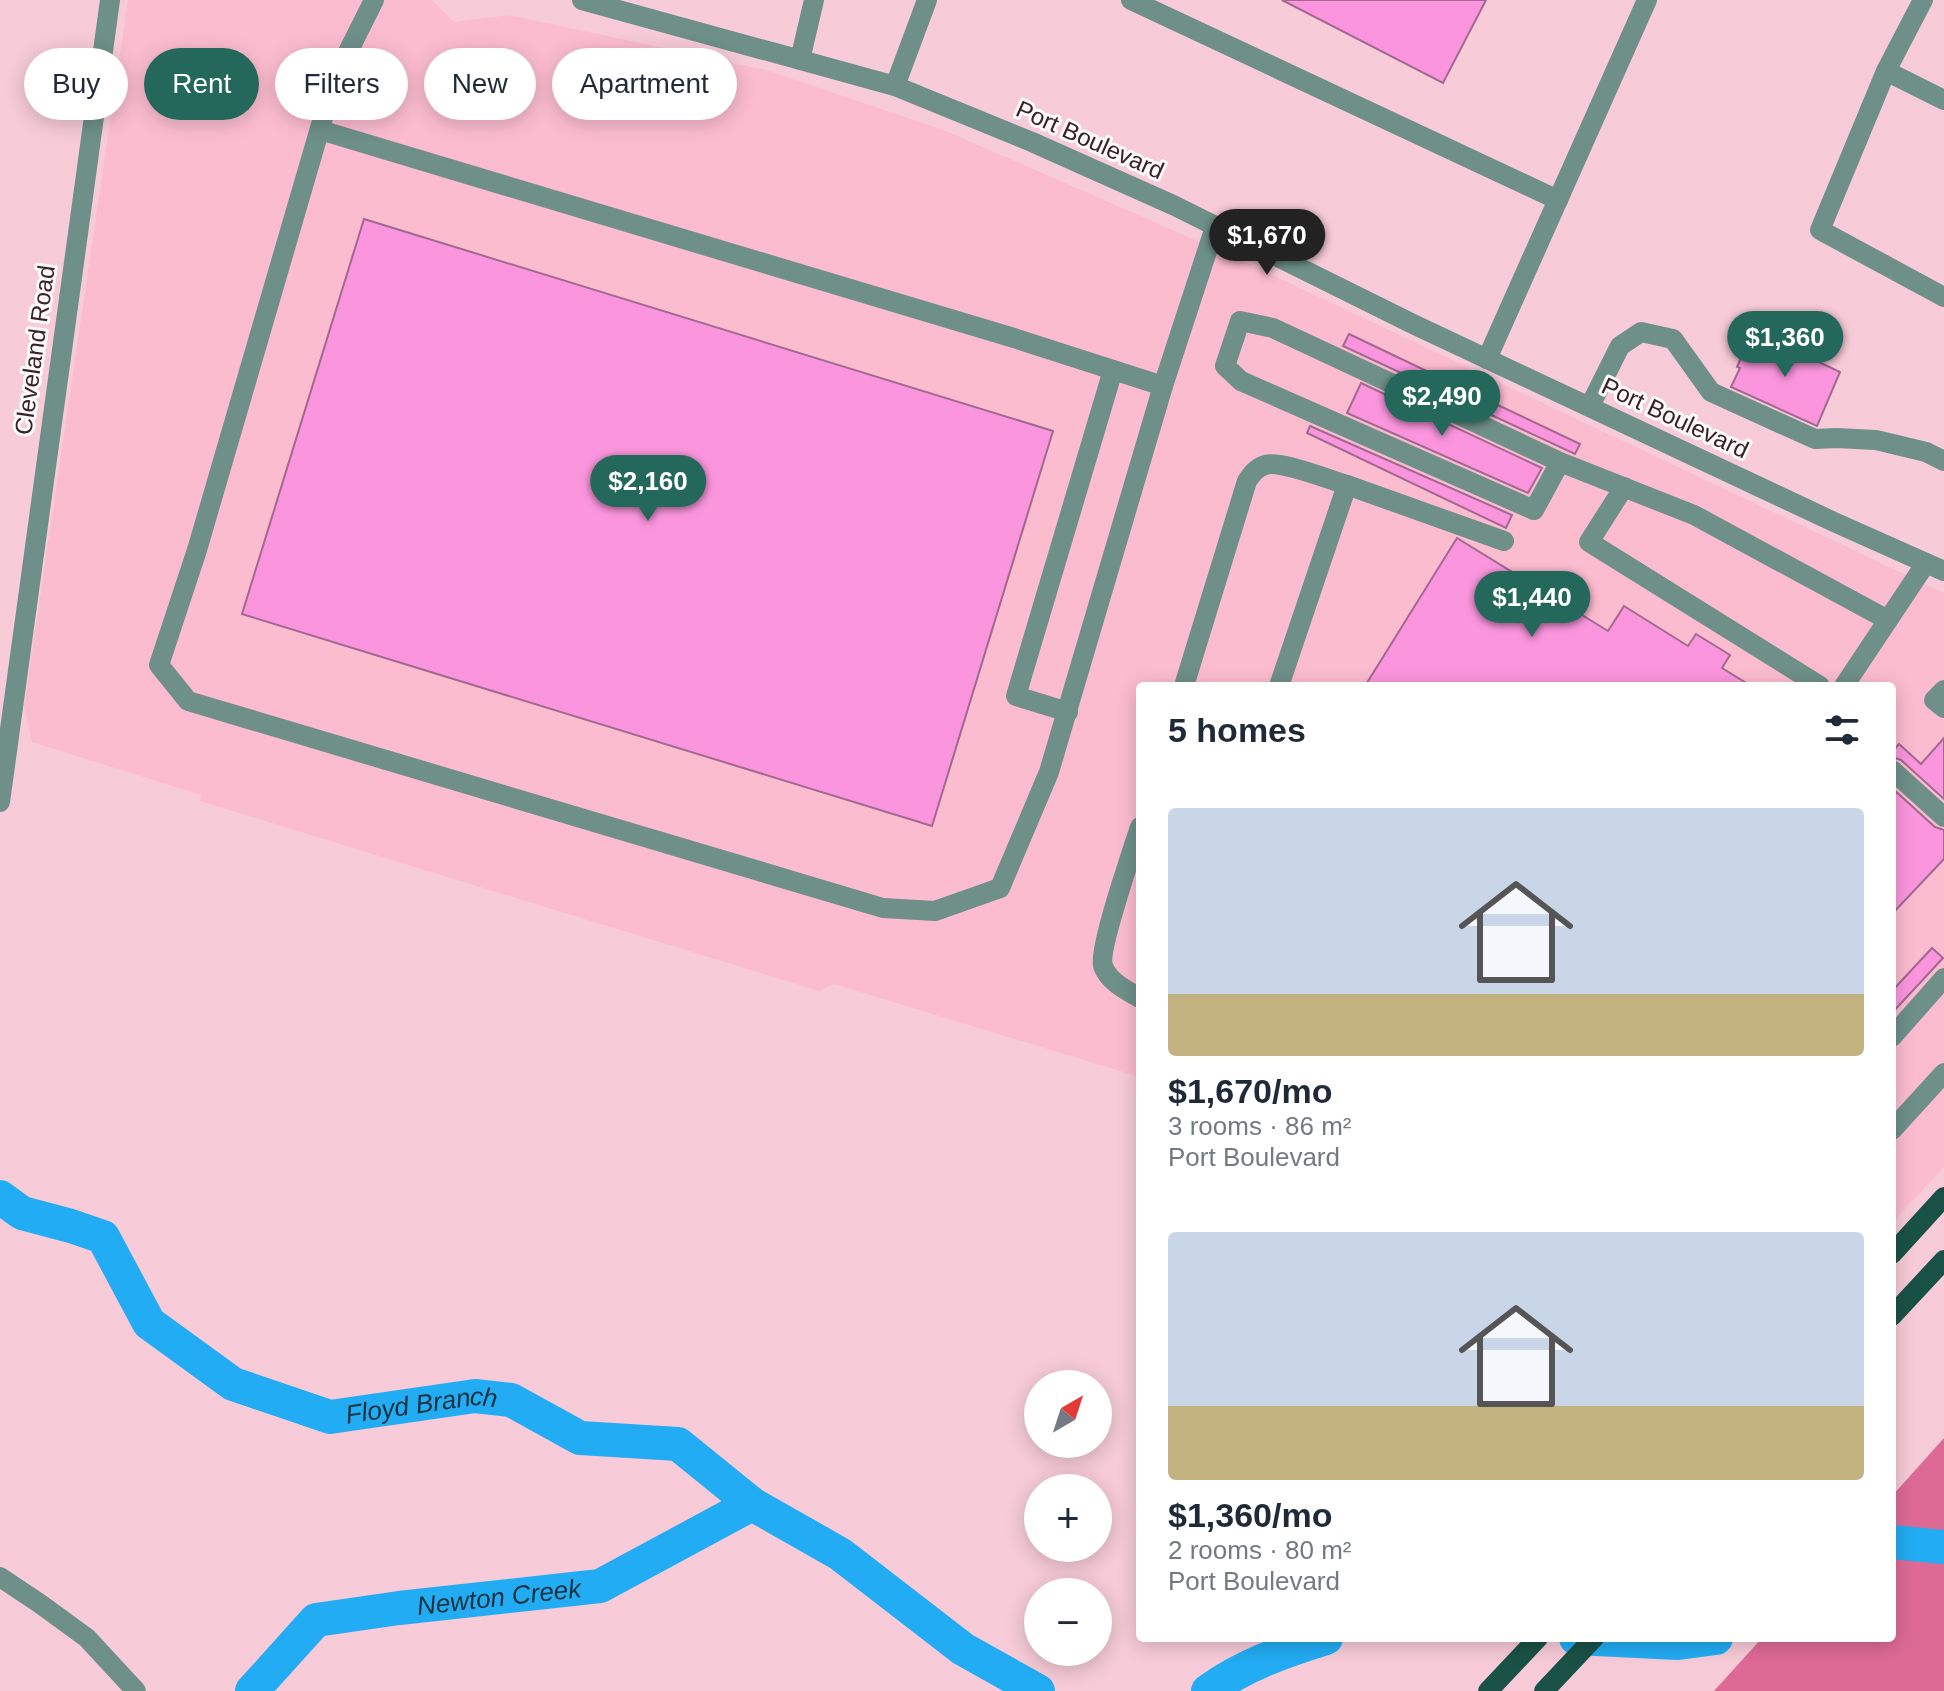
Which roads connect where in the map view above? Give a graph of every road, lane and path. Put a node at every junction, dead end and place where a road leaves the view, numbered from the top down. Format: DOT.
graph roads {
  1 [pos="110,0"];
  2 [pos="374,0"];
  3 [pos="582,0"];
  4 [pos="814,0"];
  5 [pos="927,0"];
  6 [pos="1131,0"];
  7 [pos="1647,0"];
  8 [pos="1923,0"];
  9 [pos="800,60"];
  10 [pos="1886,71"];
  11 [pos="895,86"];
  12 [pos="1944,100"];
  13 [pos="320,130"];
  14 [pos="1558,200"];
  15 [pos="1215,227"];
  16 [pos="1944,297"];
  17 [pos="1487,359"];
  18 [pos="1113,370"];
  19 [pos="1163,386"];
  20 [pos="1590,406"];
  21 [pos="1944,461"];
  22 [pos="1560,462"];
  23 [pos="1347,485"];
  24 [pos="1624,487"];
  25 [pos="1504,541"];
  26 [pos="1935,567"];
  27 [pos="1888,620"];
  28 [pos="1185,682"];
  29 [pos="1280,682"];
  30 [pos="1814,682"];
  31 [pos="1847,682"];
  32 [pos="1944,690"];
  33 [pos="1944,708"];
  34 [pos="1068,712"];
  35 [pos="1896,774"];
  36 [pos="0,802"];
  37 [pos="1944,817"];
  38 [pos="1136,840"];
  39 [pos="1944,978"];
  40 [pos="1136,996"];
  41 [pos="1896,1032"];
  42 [pos="1944,1073"];
  43 [pos="1896,1126"];
  44 [pos="1944,1197"];
  45 [pos="1896,1250"];
  46 [pos="1944,1260"];
  47 [pos="1896,1312"];
  48 [pos="0,1577"];
  49 [pos="1534,1642"];
  50 [pos="1590,1642"];
  51 [pos="136,1691"];
  52 [pos="1488,1691"];
  53 [pos="1544,1691"];
  1 -- 36 [label="street, Cleveland Road"];
  2 -- 13 [label="street"];
  3 -- 9 [label="street, Port Boulevard"];
  4 -- 9 [label="street"];
  5 -- 11 [label="street"];
  6 -- 14 [label="street"];
  7 -- 14 [label="street"];
  8 -- 10 [label="street"];
  9 -- 11 [label="street, Port Boulevard"];
  10 -- 12 [label="street"];
  10 -- 16 [label="street"];
  11 -- 15 [label="street, Port Boulevard"];
  13 -- 18 [label="street"];
  13 -- 34 [label="street"];
  14 -- 17 [label="street"];
  15 -- 17 [label="street, Port Boulevard"];
  15 -- 19 [label="street"];
  17 -- 20 [label="street, Port Boulevard"];
  18 -- 19 [label="street"];
  18 -- 34 [label="street"];
  19 -- 34 [label="street"];
  20 -- 21 [label="street"];
  20 -- 26 [label="street, Port Boulevard"];
  22 -- 22 [label="street"];
  22 -- 24 [label="street"];
  23 -- 25 [label="street"];
  23 -- 28 [label="street"];
  23 -- 29 [label="street"];
  24 -- 27 [label="street"];
  24 -- 30 [label="street"];
  26 -- 27 [label="street"];
  27 -- 31 [label="street"];
  32 -- 33 [label="street"];
  35 -- 37 [label="street"];
  38 -- 40 [label="street"];
  39 -- 41 [label="street"];
  42 -- 43 [label="street"];
  44 -- 45 [label="main road"];
  46 -- 47 [label="main road"];
  48 -- 51 [label="street"];
  49 -- 52 [label="main road"];
  50 -- 53 [label="main road"];
}
